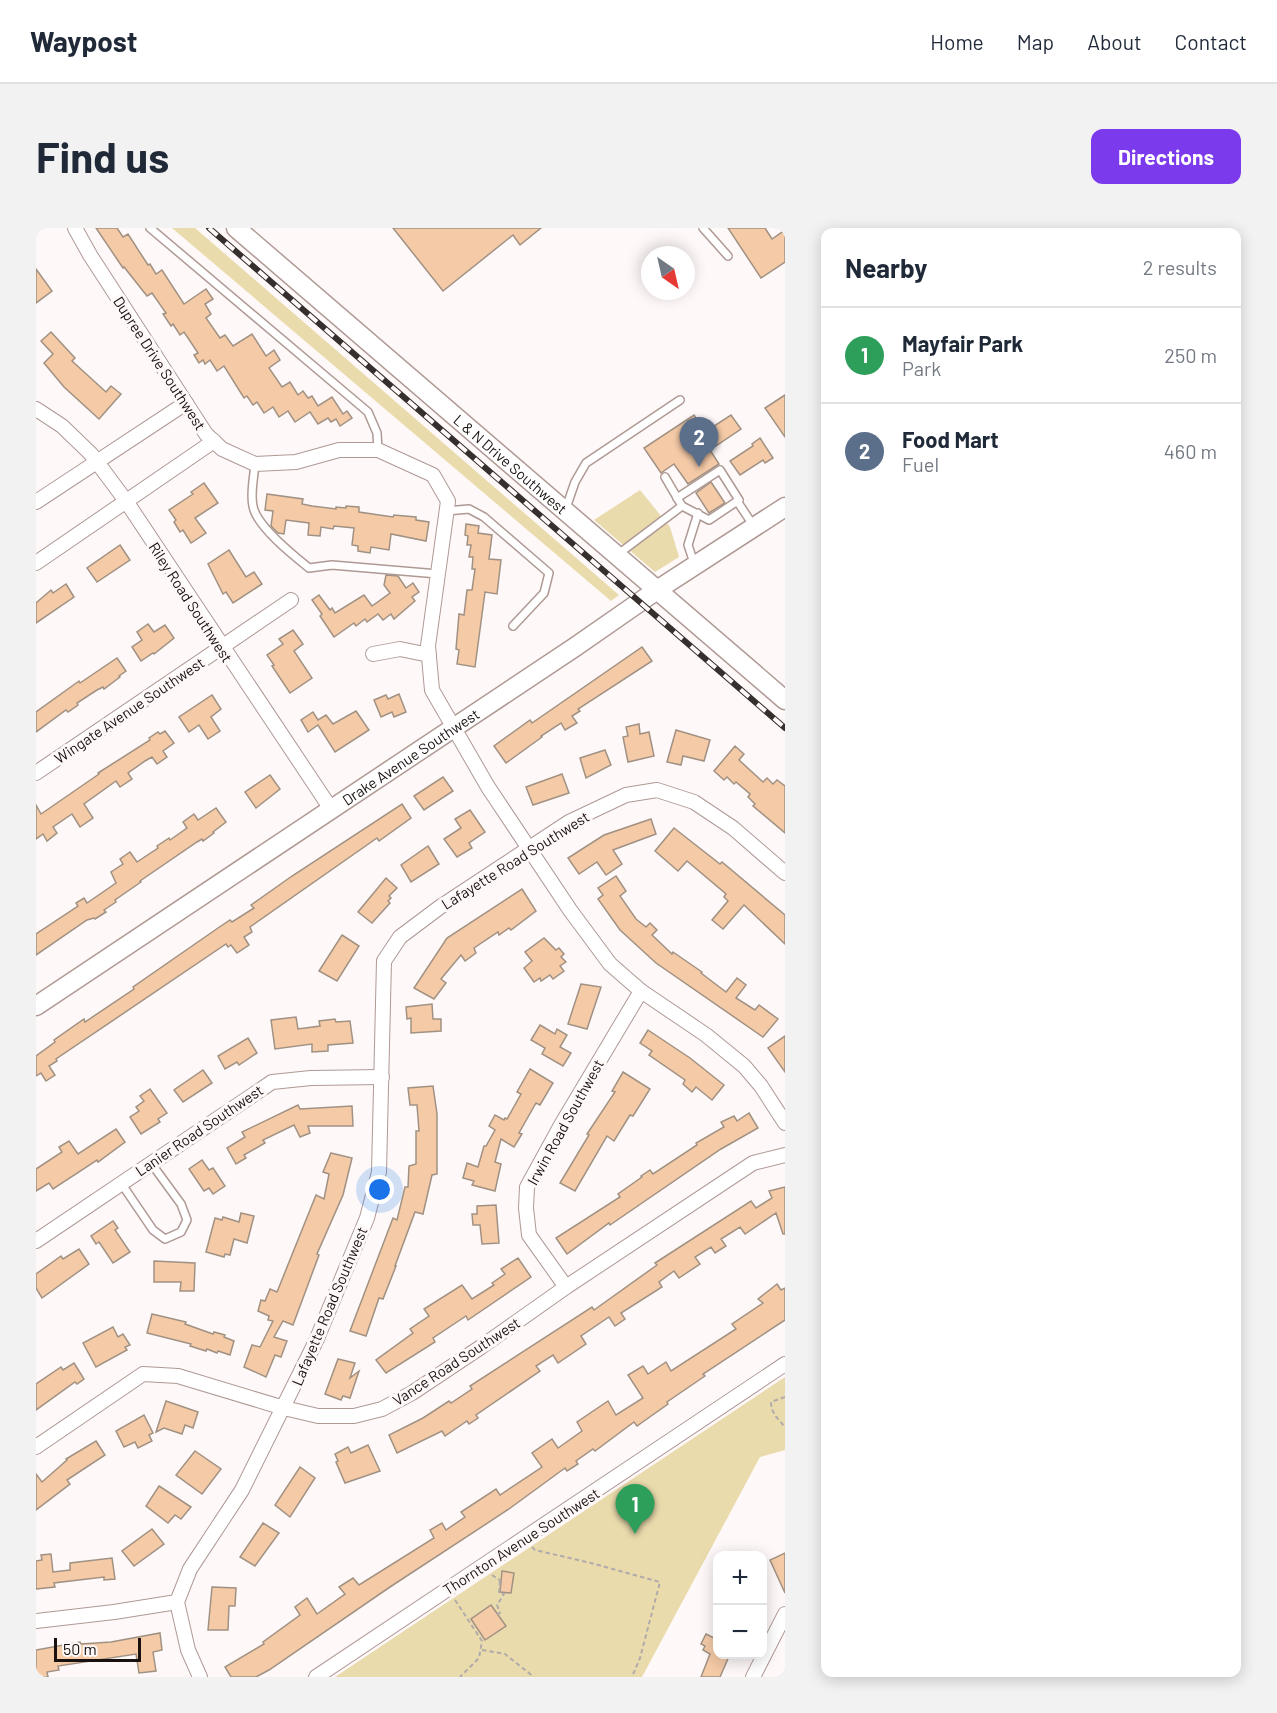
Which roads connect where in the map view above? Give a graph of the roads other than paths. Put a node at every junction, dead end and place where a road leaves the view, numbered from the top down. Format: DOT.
graph roads {
  1 [pos="75,228"];
  2 [pos="150,228"];
  3 [pos="237,228"];
  4 [pos="703,228"];
  5 [pos="728,255"];
  6 [pos="680,400"];
  7 [pos="186,403"];
  8 [pos="36,410"];
  9 [pos="214,441"];
  10 [pos="378,450"];
  11 [pos="97,462"];
  12 [pos="255,464"];
  13 [pos="665,477"];
  14 [pos="677,498"];
  15 [pos="126,501"];
  16 [pos="737,501"];
  17 [pos="36,502"];
  18 [pos="682,506"];
  19 [pos="785,507"];
  20 [pos="446,511"];
  21 [pos="566,511"];
  22 [pos="698,513"];
  23 [pos="754,527"];
  24 [pos="617,555"];
  25 [pos="36,563"];
  26 [pos="695,565"];
  27 [pos="438,574"];
  28 [pos="657,590"];
  29 [pos="291,600"];
  30 [pos="513,626"];
  31 [pos="221,647"];
  32 [pos="373,654"];
  33 [pos="429,655"];
  34 [pos="785,700"];
  35 [pos="453,728"];
  36 [pos="36,772"];
  37 [pos="330,809"];
  38 [pos="529,849"];
  39 [pos="785,873"];
  40 [pos="640,992"];
  41 [pos="36,1006"];
  42 [pos="382,1077"];
  43 [pos="785,1123"];
  44 [pos="785,1155"];
  45 [pos="151,1163"];
  46 [pos="120,1183"];
  47 [pos="36,1241"];
  48 [pos="566,1287"];
  49 [pos="785,1364"];
  50 [pos="284,1408"];
  51 [pos="36,1447"];
  52 [pos="177,1602"];
  53 [pos="785,1614"];
  54 [pos="36,1621"];
  55 [pos="200,1677"];
  56 [pos="316,1677"];
  57 [pos="753,1677"];
  1 -- 7 [label="street, Dupree Drive Southwest"];
  2 -- 10 [label="lane"];
  3 -- 21 [label="street, L & N Drive Southwest"];
  4 -- 5 [label="lane"];
  6 -- 21 [label="lane"];
  7 -- 9 [label="street, Dupree Drive Southwest"];
  7 -- 11 [label="street"];
  8 -- 11 [label="street, Riley Road Southwest"];
  9 -- 12 [label="street, Dupree Drive Southwest"];
  9 -- 15 [label="street"];
  10 -- 12 [label="street, Dupree Drive Southwest"];
  10 -- 20 [label="street, Dupree Drive Southwest"];
  11 -- 15 [label="street, Riley Road Southwest"];
  11 -- 17 [label="street"];
  12 -- 27 [label="lane"];
  13 -- 14 [label="lane"];
  14 -- 16 [label="lane"];
  14 -- 18 [label="lane"];
  15 -- 25 [label="street"];
  15 -- 31 [label="street, Riley Road Southwest"];
  16 -- 22 [label="lane"];
  16 -- 23 [label="lane"];
  18 -- 22 [label="lane"];
  18 -- 24 [label="lane"];
  19 -- 23 [label="street, Drake Avenue Southwest"];
  20 -- 27 [label="street, Dupree Drive Southwest"];
  20 -- 30 [label="lane"];
  21 -- 24 [label="street, L & N Drive Southwest"];
  22 -- 26 [label="lane"];
  23 -- 26 [label="street, Drake Avenue Southwest"];
  24 -- 28 [label="street, L & N Drive Southwest"];
  26 -- 28 [label="street, Drake Avenue Southwest"];
  27 -- 33 [label="street, Dupree Drive Southwest"];
  28 -- 34 [label="street, L & N Drive Southwest"];
  28 -- 35 [label="street, Drake Avenue Southwest"];
  29 -- 31 [label="street, Wingate Avenue Southwest"];
  31 -- 36 [label="street, Wingate Avenue Southwest"];
  31 -- 37 [label="street, Riley Road Southwest"];
  32 -- 33 [label="street"];
  33 -- 35 [label="street, Dupree Drive Southwest"];
  35 -- 37 [label="street, Drake Avenue Southwest"];
  35 -- 38 [label="street, Dupree Drive Southwest"];
  37 -- 41 [label="street, Drake Avenue Southwest"];
  38 -- 39 [label="street, Lafayette Road Southwest"];
  38 -- 40 [label="street, Dupree Drive Southwest"];
  38 -- 42 [label="street, Lafayette Road Southwest"];
  40 -- 43 [label="street, Dupree Drive Southwest"];
  40 -- 48 [label="street, Irwin Road Southwest"];
  42 -- 45 [label="street, Lanier Road Southwest"];
  42 -- 50 [label="street, Lafayette Road Southwest"];
  44 -- 48 [label="street, Vance Road Southwest"];
  45 -- 46 [label="street, Lanier Road Southwest"];
  45 -- 46 [label="lane"];
  46 -- 47 [label="street, Lanier Road Southwest"];
  48 -- 50 [label="street, Vance Road Southwest"];
  49 -- 56 [label="street, Thornton Avenue Southwest"];
  50 -- 51 [label="street, Vance Road Southwest"];
  50 -- 52 [label="street, Lafayette Road Southwest"];
  52 -- 54 [label="street"];
  52 -- 55 [label="street"];
  53 -- 57 [label="street"];
}
